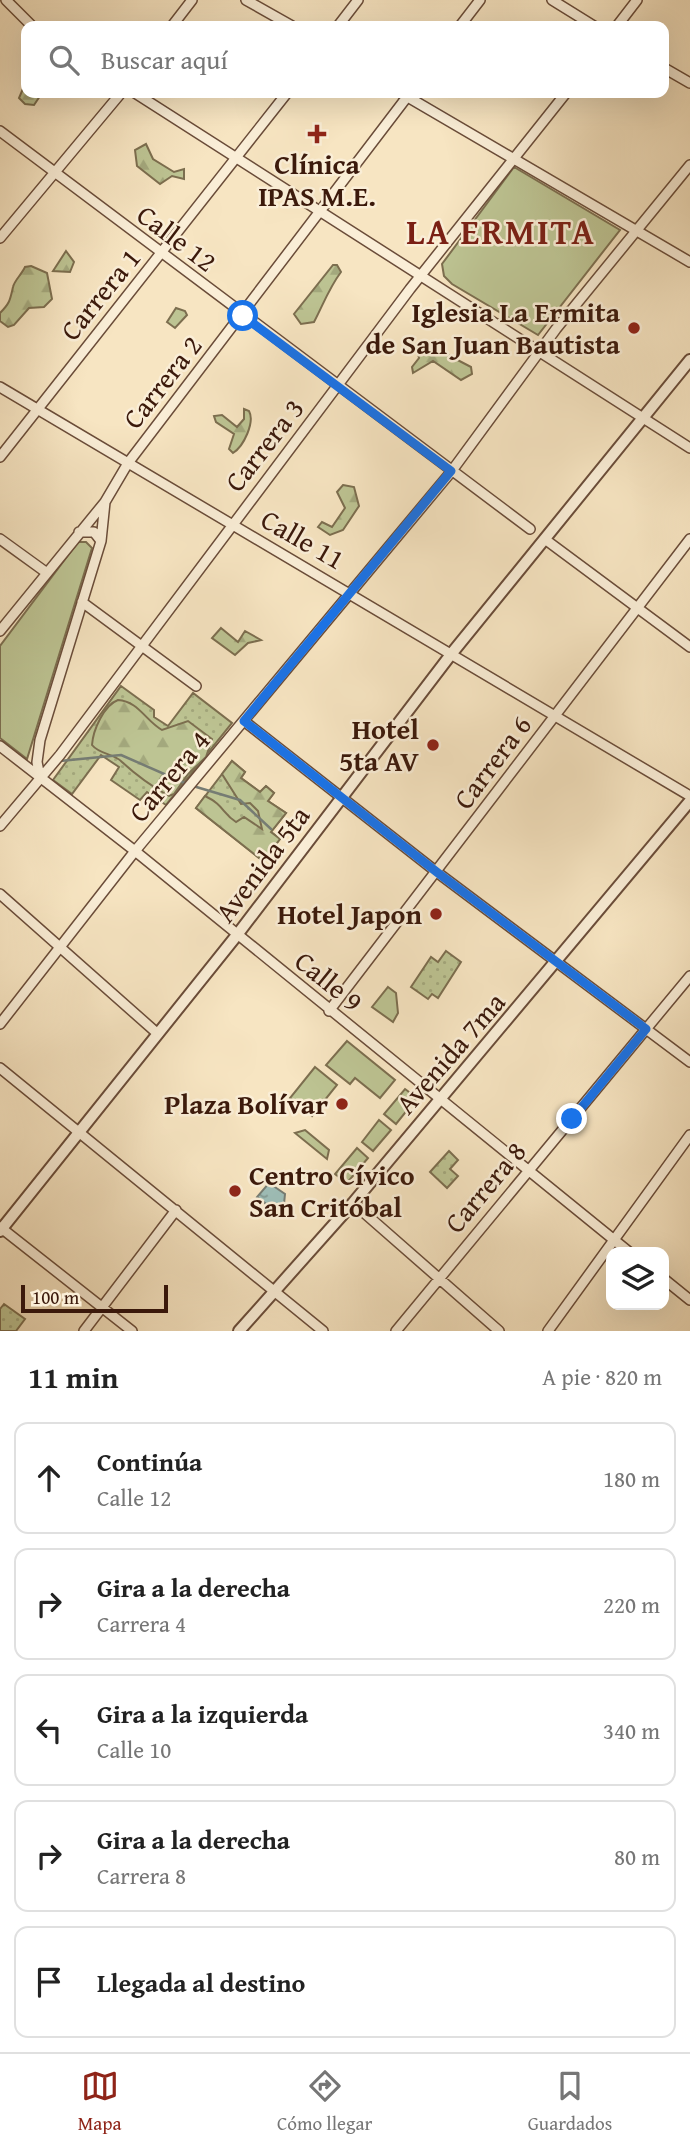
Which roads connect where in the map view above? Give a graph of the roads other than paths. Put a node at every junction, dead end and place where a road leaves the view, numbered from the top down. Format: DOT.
graph roads {
  1 [pos="6,0"];
  2 [pos="192,0"];
  3 [pos="246,0"];
  4 [pos="358,0"];
  5 [pos="481,0"];
  6 [pos="552,0"];
  7 [pos="636,0"];
  8 [pos="27,21"];
  9 [pos="176,21"];
  10 [pos="283,21"];
  11 [pos="342,21"];
  12 [pos="464,21"];
  13 [pos="586,21"];
  14 [pos="621,21"];
  15 [pos="669,71"];
  16 [pos="690,83"];
  17 [pos="117,98"];
  18 [pos="143,98"];
  19 [pos="283,98"];
  20 [pos="403,98"];
  21 [pos="413,98"];
  22 [pos="562,98"];
  23 [pos="0,131"];
  24 [pos="237,159"];
  25 [pos="515,159"];
  26 [pos="690,164"];
  27 [pos="54,172"];
  28 [pos="322,212"];
  29 [pos="637,230"];
  30 [pos="0,238"];
  31 [pos="161,254"];
  32 [pos="690,262"];
  33 [pos="421,276"];
  34 [pos="243,316"];
  35 [pos="540,350"];
  36 [pos="690,360"];
  37 [pos="0,387"];
  38 [pos="338,387"];
  39 [pos="37,411"];
  40 [pos="645,418"];
  41 [pos="690,448"];
  42 [pos="0,457"];
  43 [pos="128,463"];
  44 [pos="451,471"];
  45 [pos="105,502"];
  46 [pos="232,524"];
  47 [pos="530,529"];
  48 [pos="79,532"];
  49 [pos="0,539"];
  50 [pos="690,539"];
  51 [pos="545,540"];
  52 [pos="101,541"];
  53 [pos="47,573"];
  54 [pos="351,593"];
  55 [pos="82,602"];
  56 [pos="636,609"];
  57 [pos="0,631"];
  58 [pos="141,645"];
  59 [pos="690,647"];
  60 [pos="452,653"];
  61 [pos="196,686"];
  62 [pos="554,715"];
  63 [pos="244,721"];
  64 [pos="0,746"];
  65 [pos="40,777"];
  66 [pos="690,796"];
  67 [pos="341,797"];
  68 [pos="690,801"];
  69 [pos="0,826"];
  70 [pos="135,851"];
  71 [pos="438,873"];
  72 [pos="0,894"];
  73 [pos="237,935"];
  74 [pos="61,948"];
  75 [pos="558,962"];
  76 [pos="690,976"];
  77 [pos="329,1011"];
  78 [pos="0,1024"];
  79 [pos="646,1029"];
  80 [pos="158,1034"];
  81 [pos="690,1062"];
  82 [pos="0,1068"];
  83 [pos="439,1099"];
  84 [pos="80,1131"];
  85 [pos="690,1135"];
  86 [pos="529,1171"];
  87 [pos="353,1203"];
  88 [pos="176,1210"];
  89 [pos="1,1229"];
  90 [pos="614,1240"];
  91 [pos="623,1247"];
  92 [pos="440,1278"];
  93 [pos="669,1283"];
  94 [pos="274,1289"];
  95 [pos="690,1300"];
  96 [pos="102,1307"];
  97 [pos="84,1331"];
  98 [pos="132,1331"];
  99 [pos="239,1331"];
  100 [pos="323,1331"];
  101 [pos="396,1331"];
  102 [pos="499,1331"];
  103 [pos="548,1331"];
  1 -- 8 [label="street"];
  2 -- 9 [label="street"];
  3 -- 10 [label="street"];
  4 -- 11 [label="street"];
  5 -- 12 [label="street"];
  6 -- 13 [label="street"];
  7 -- 14 [label="street"];
  15 -- 16 [label="street"];
  17 -- 27 [label="street"];
  18 -- 24 [label="street"];
  19 -- 24 [label="street, Carrera 1"];
  20 -- 28 [label="street, Carrera 2"];
  21 -- 25 [label="street"];
  22 -- 25 [label="street, Carrera 3"];
  23 -- 27 [label="street, Calle 12"];
  24 -- 28 [label="street"];
  24 -- 31 [label="street, Carrera 1"];
  25 -- 29 [label="street"];
  25 -- 33 [label="street, Carrera 3"];
  26 -- 29 [label="street, Carrera 4"];
  27 -- 30 [label="street"];
  27 -- 31 [label="street, Calle 12"];
  28 -- 33 [label="street"];
  28 -- 34 [label="street, Carrera 2"];
  29 -- 32 [label="street"];
  29 -- 35 [label="street, Carrera 4"];
  31 -- 34 [label="street, Calle 12"];
  31 -- 39 [label="street, Carrera 1"];
  33 -- 35 [label="street"];
  33 -- 38 [label="street, Carrera 3"];
  34 -- 38 [label="street, Calle 12"];
  34 -- 43 [label="street, Carrera 2"];
  35 -- 40 [label="street"];
  35 -- 44 [label="street, Carrera 4"];
  36 -- 40 [label="street, Avenida 5ta"];
  37 -- 39 [label="street, Calle 11"];
  38 -- 44 [label="street, Calle 12"];
  38 -- 46 [label="street, Carrera 3"];
  39 -- 42 [label="street, Carrera 1"];
  39 -- 43 [label="street, Calle 11"];
  40 -- 41 [label="street"];
  40 -- 51 [label="street, Avenida 5ta"];
  43 -- 45 [label="street, Carrera 2"];
  43 -- 46 [label="street, Calle 11"];
  44 -- 47 [label="street, Calle 12"];
  44 -- 54 [label="street, Carrera 4"];
  45 -- 48 [label="street, Carrera 2"];
  45 -- 52 [label="street"];
  46 -- 54 [label="street, Calle 11"];
  46 -- 58 [label="street, Carrera 3"];
  48 -- 52 [label="street"];
  48 -- 53 [label="street, Carrera 2"];
  49 -- 53 [label="street"];
  50 -- 56 [label="street, Carrera 6"];
  51 -- 56 [label="street"];
  51 -- 60 [label="street, Avenida 5ta"];
  52 -- 55 [label="street"];
  53 -- 57 [label="street, Carrera 2"];
  54 -- 60 [label="street, Calle 11"];
  54 -- 63 [label="street, Carrera 4"];
  55 -- 58 [label="street"];
  55 -- 65 [label="street"];
  56 -- 59 [label="street"];
  56 -- 62 [label="street, Carrera 6"];
  58 -- 61 [label="street"];
  58 -- 65 [label="street, Carrera 3"];
  60 -- 62 [label="street, Calle 11"];
  60 -- 67 [label="street, Avenida 5ta"];
  62 -- 66 [label="street, Calle 11"];
  62 -- 71 [label="street, Carrera 6"];
  63 -- 67 [label="street"];
  63 -- 70 [label="street, Carrera 4"];
  64 -- 65 [label="street, Calle 9"];
  65 -- 69 [label="street, Carrera 3"];
  65 -- 70 [label="street, Calle 9"];
  67 -- 71 [label="street"];
  67 -- 73 [label="street, Avenida 5ta"];
  68 -- 75 [label="street, Avenida 7ma"];
  70 -- 73 [label="street, Calle 9"];
  70 -- 74 [label="street, Carrera 4"];
  71 -- 75 [label="street"];
  71 -- 77 [label="street, Carrera 6"];
  72 -- 74 [label="street"];
  73 -- 77 [label="street, Calle 9"];
  73 -- 80 [label="street, Avenida 5ta"];
  74 -- 78 [label="street, Carrera 4"];
  74 -- 80 [label="street"];
  75 -- 79 [label="street"];
  75 -- 83 [label="street, Avenida 7ma"];
  76 -- 79 [label="street, Carrera 8"];
  77 -- 83 [label="street, Calle 9"];
  79 -- 81 [label="street"];
  79 -- 86 [label="street, Carrera 8"];
  80 -- 84 [label="street, Avenida 5ta"];
  82 -- 84 [label="street"];
  83 -- 86 [label="street, Calle 9"];
  83 -- 87 [label="street, Avenida 7ma"];
  84 -- 88 [label="street"];
  84 -- 89 [label="street, Avenida 5ta"];
  85 -- 90 [label="street"];
  86 -- 90 [label="street, Calle 9"];
  86 -- 92 [label="street, Carrera 8"];
  87 -- 92 [label="street"];
  87 -- 94 [label="street, Avenida 7ma"];
  88 -- 94 [label="street"];
  88 -- 96 [label="street"];
  89 -- 96 [label="street"];
  90 -- 91 [label="street, Calle 9"];
  90 -- 103 [label="street"];
  92 -- 101 [label="street, Carrera 8"];
  92 -- 102 [label="street"];
  93 -- 95 [label="street"];
  94 -- 99 [label="street, Avenida 7ma"];
  94 -- 100 [label="street"];
  96 -- 97 [label="street"];
  96 -- 98 [label="street"];
}
